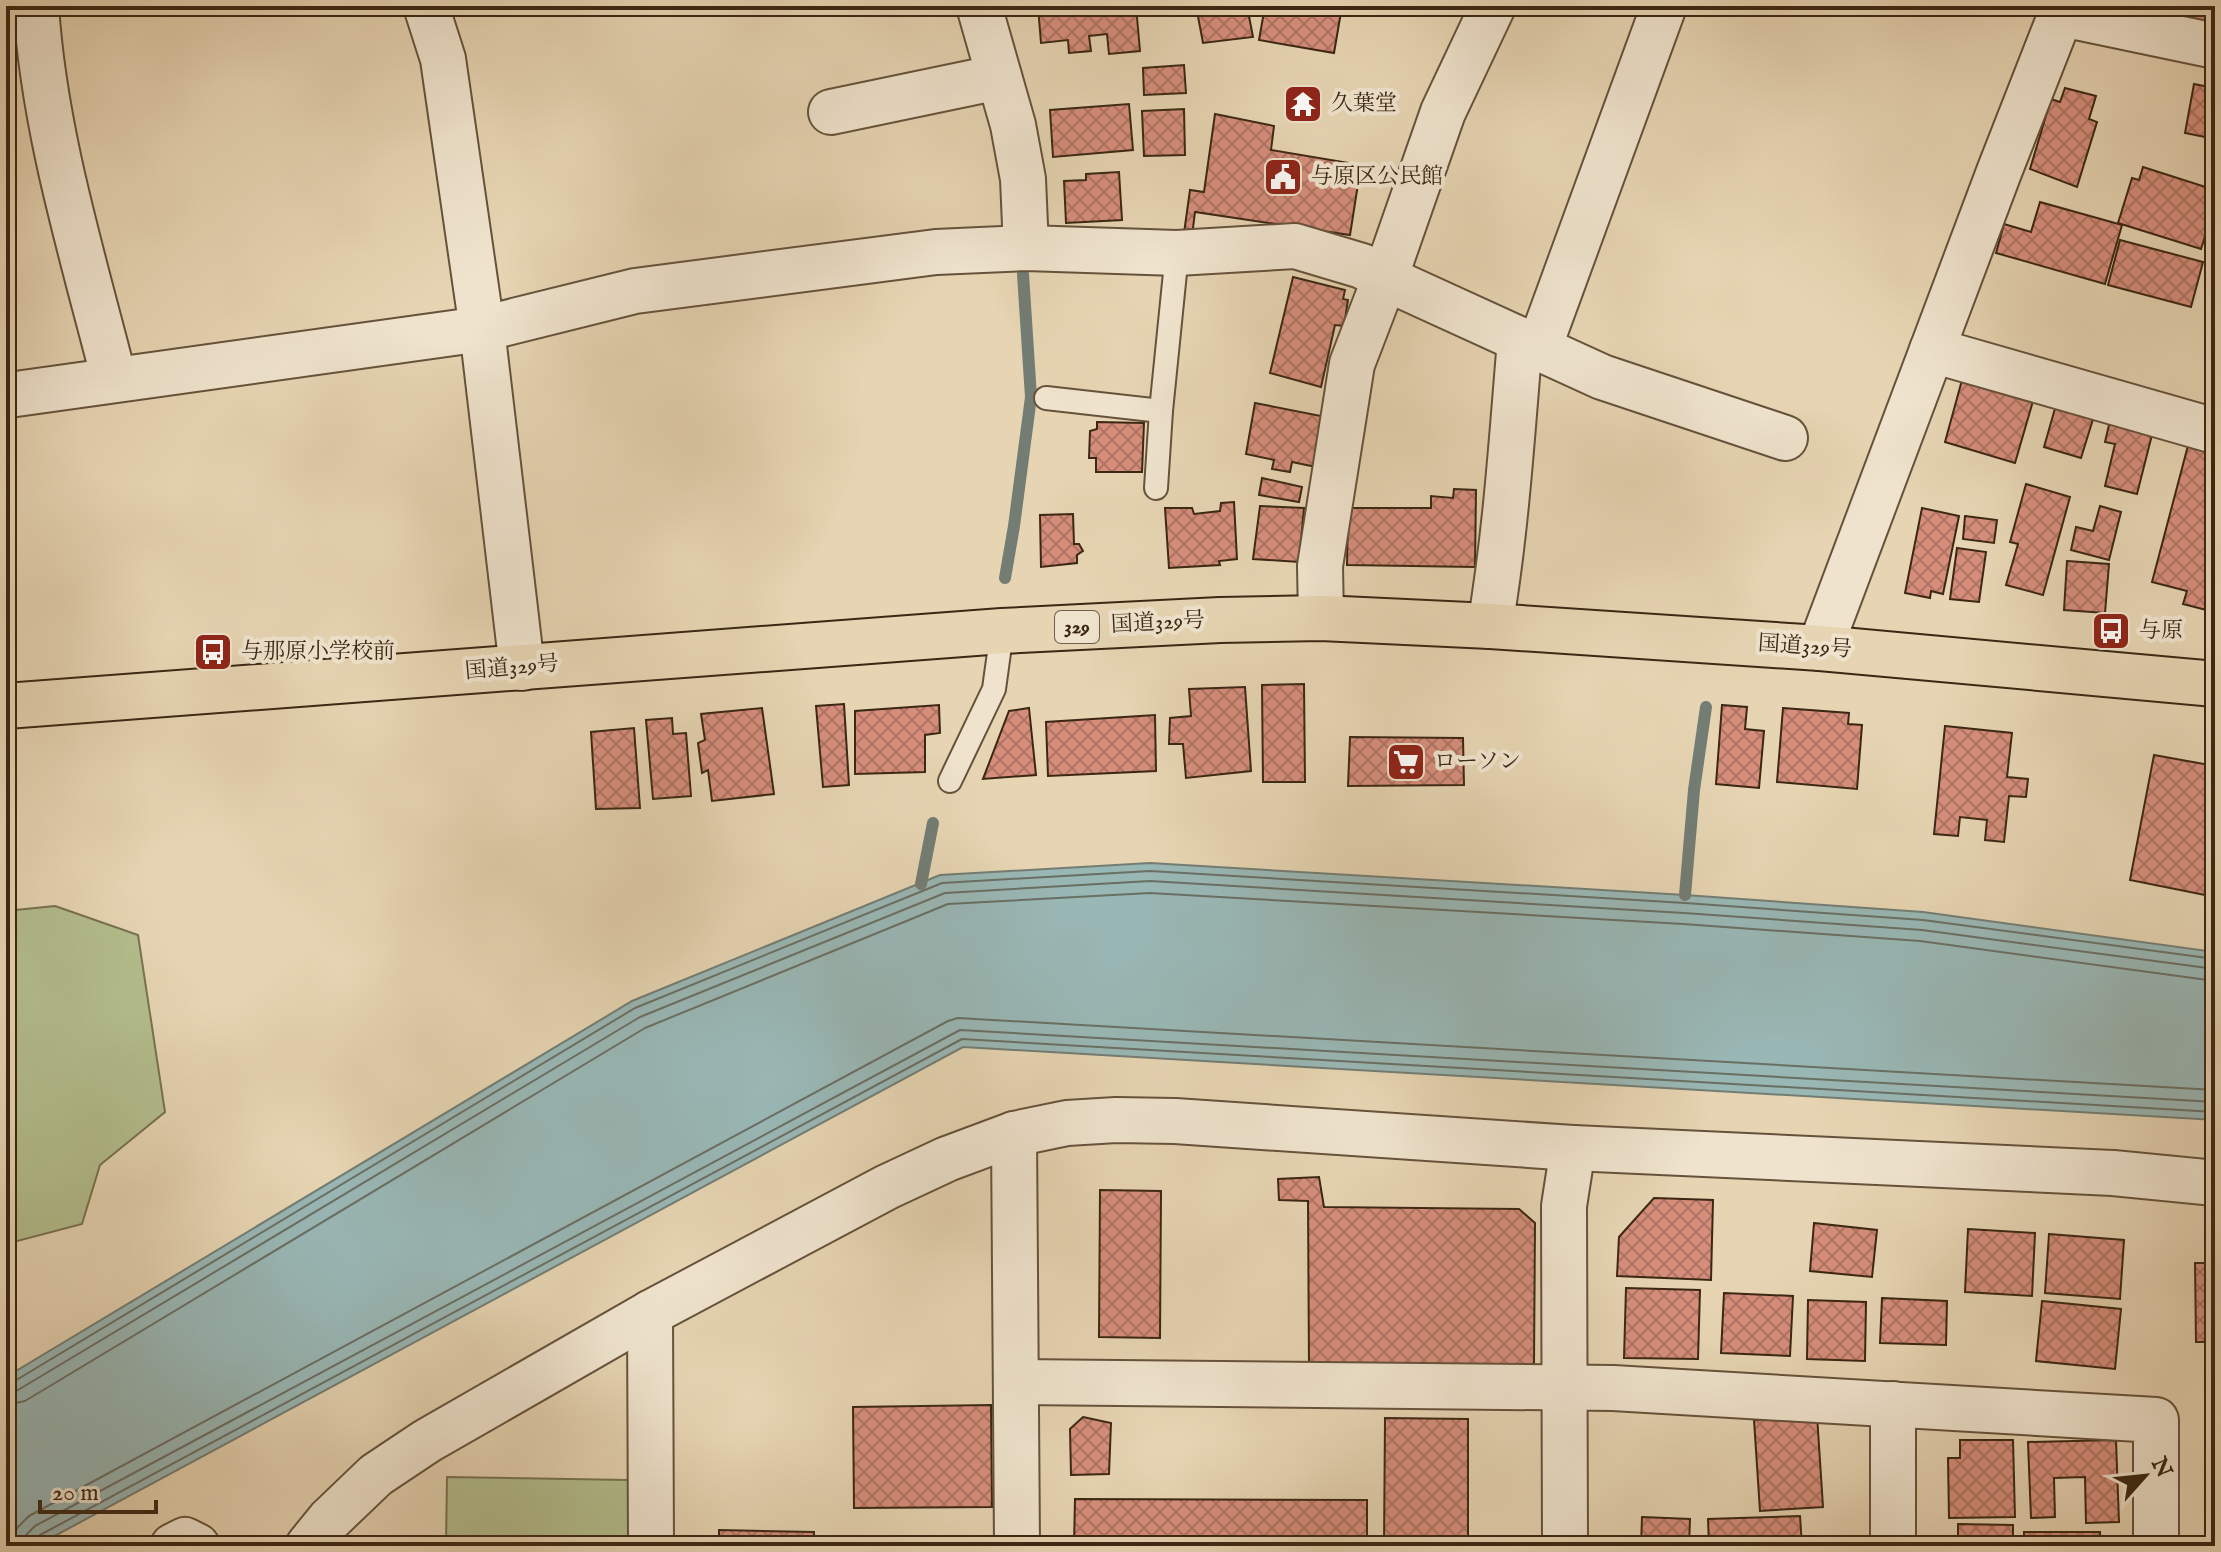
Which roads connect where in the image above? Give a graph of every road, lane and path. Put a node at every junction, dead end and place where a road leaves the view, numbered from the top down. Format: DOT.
graph roads {
  1 [pos="36,6"];
  2 [pos="426,6"];
  3 [pos="979,6"];
  4 [pos="1493,6"];
  5 [pos="1664,6"];
  6 [pos="2063,10"];
  7 [pos="2215,46"];
  8 [pos="999,77"];
  9 [pos="831,112"];
  10 [pos="1026,248"];
  11 [pos="1177,253"];
  12 [pos="1385,278"];
  13 [pos="482,329"];
  14 [pos="1530,344"];
  15 [pos="1932,350"];
  16 [pos="114,379"];
  17 [pos="16,394"];
  18 [pos="1046,398"];
  19 [pos="1161,411"];
  20 [pos="2215,431"];
  21 [pos="1785,438"];
  22 [pos="1156,488"];
  23 [pos="1321,618"];
  24 [pos="1490,626"];
  25 [pos="1002,631"];
  26 [pos="1820,648"];
  27 [pos="522,668"];
  28 [pos="2215,684"];
  29 [pos="6,706"];
  30 [pos="950,781"];
  31 [pos="1014,1134"];
  32 [pos="1573,1148"];
  33 [pos="2215,1183"];
  34 [pos="650,1313"];
  35 [pos="1017,1382"];
  36 [pos="1563,1387"];
  37 [pos="1893,1404"];
  38 [pos="173,1546"];
  39 [pos="197,1546"];
  40 [pos="308,1546"];
  41 [pos="651,1546"];
  42 [pos="1017,1546"];
  43 [pos="1565,1546"];
  44 [pos="1893,1546"];
  45 [pos="2156,1546"];
  1 -- 16 [label="street"];
  2 -- 13 [label="street"];
  3 -- 8 [label="street"];
  4 -- 12 [label="street"];
  5 -- 14 [label="street"];
  6 -- 7 [label="street"];
  6 -- 15 [label="street"];
  8 -- 9 [label="street"];
  8 -- 10 [label="street"];
  10 -- 11 [label="street"];
  10 -- 13 [label="street"];
  11 -- 12 [label="street"];
  11 -- 19 [label="lane"];
  12 -- 14 [label="street"];
  12 -- 23 [label="street"];
  13 -- 16 [label="street"];
  13 -- 27 [label="street"];
  14 -- 21 [label="street"];
  14 -- 24 [label="street"];
  15 -- 20 [label="street"];
  15 -- 26 [label="street"];
  16 -- 17 [label="street"];
  18 -- 19 [label="lane"];
  19 -- 22 [label="lane"];
  23 -- 24 [label="highway, 国道329号 / 329"];
  23 -- 25 [label="highway, 国道329号 / 329"];
  24 -- 26 [label="highway, 国道329号 / 329"];
  25 -- 27 [label="highway, 国道329号 / 329"];
  25 -- 30 [label="lane"];
  26 -- 28 [label="highway, 国道329号 / 329"];
  27 -- 29 [label="highway, 国道329号 / 329"];
  31 -- 32 [label="street"];
  31 -- 34 [label="street"];
  31 -- 35 [label="street"];
  32 -- 33 [label="street"];
  32 -- 36 [label="street"];
  34 -- 40 [label="street"];
  34 -- 41 [label="street"];
  35 -- 36 [label="street"];
  35 -- 42 [label="street"];
  36 -- 37 [label="street"];
  36 -- 43 [label="street"];
  37 -- 44 [label="street"];
  37 -- 45 [label="street"];
  38 -- 39 [label="street"];
}
